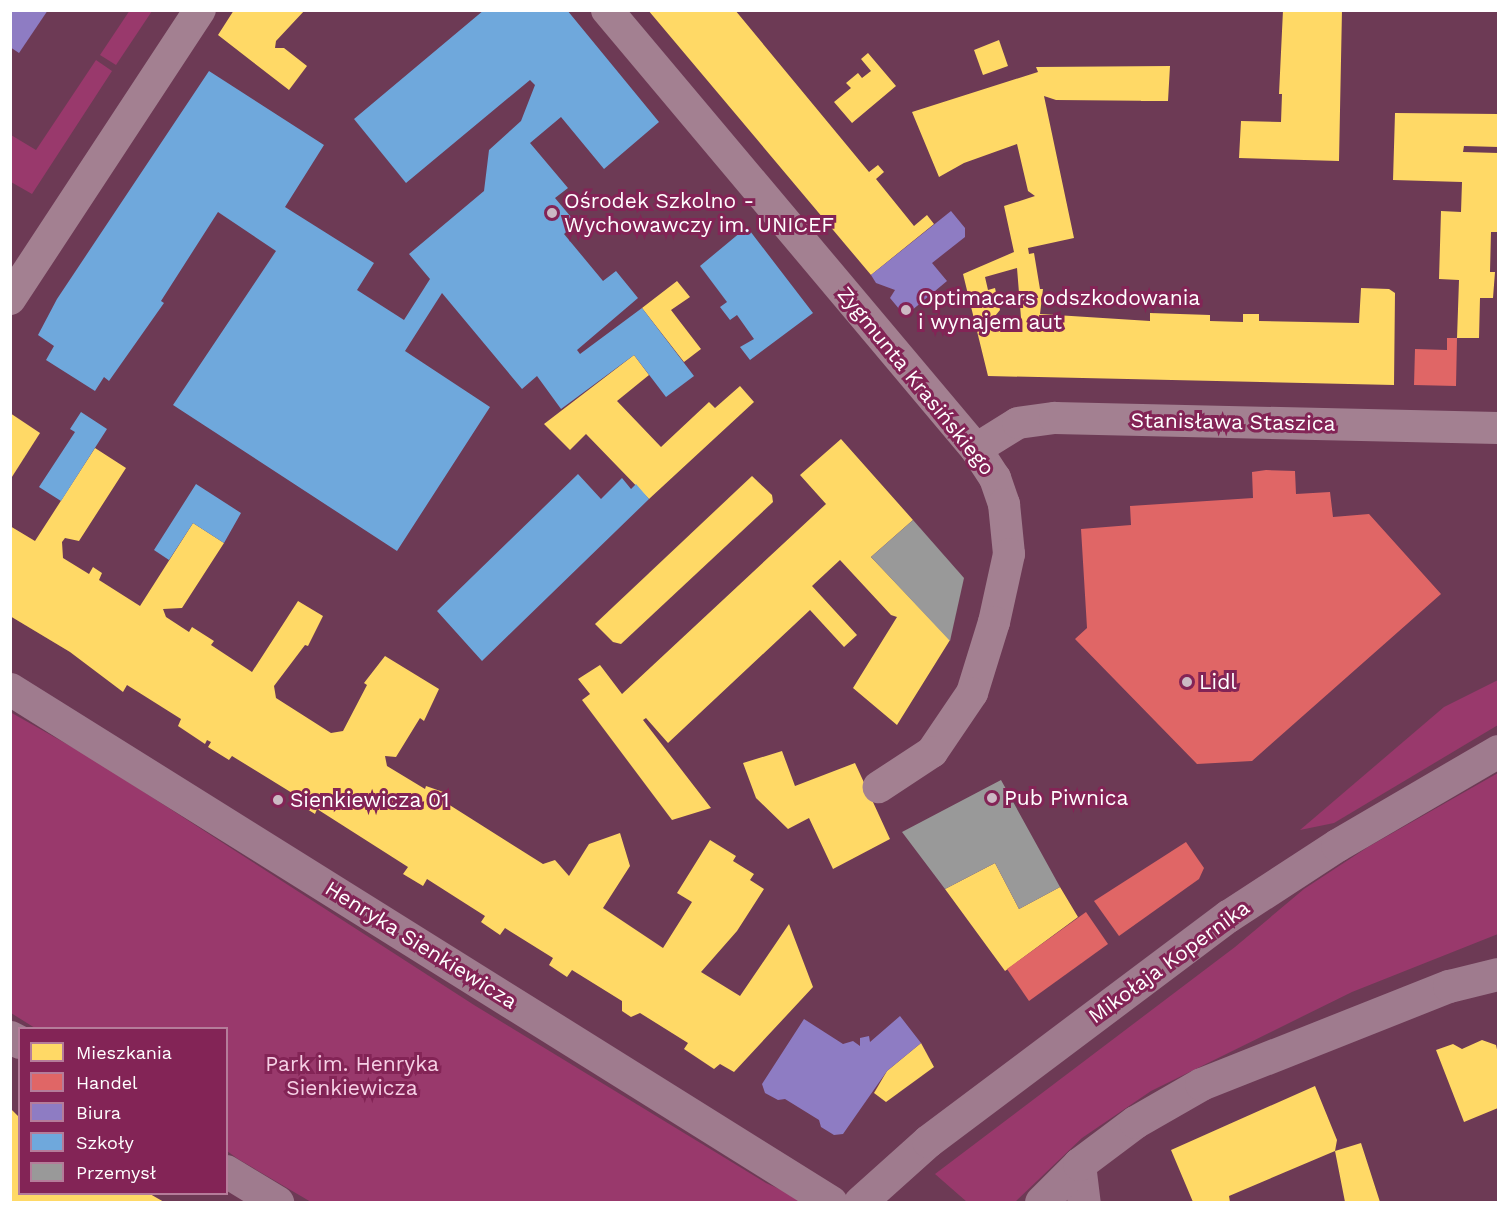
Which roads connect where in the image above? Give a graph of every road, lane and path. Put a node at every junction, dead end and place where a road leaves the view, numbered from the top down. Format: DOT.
graph roads {
  1 [pos="200,10"];
  2 [pos="607,10"];
  3 [pos="10,299"];
  4 [pos="1498,428"];
  5 [pos="976,449"];
  6 [pos="10,689"];
  7 [pos="1498,751"];
  8 [pos="879,787"];
  9 [pos="1498,958"];
  10 [pos="1498,974"];
  11 [pos="1449,986"];
  12 [pos="1079,1164"];
  13 [pos="228,1172"];
  14 [pos="277,1203"];
  15 [pos="831,1203"];
  16 [pos="860,1203"];
  17 [pos="1041,1203"];
  18 [pos="1084,1203"];
  1 -- 3 [label="street"];
  2 -- 5 [label="street, Zygmunta Krasińskiego"];
  4 -- 5 [label="street, Stanisława Staszica"];
  5 -- 8 [label="street, Zygmunta Krasińskiego"];
  6 -- 15 [label="main road, Henryka Sienkiewicza"];
  7 -- 16 [label="main road, Mikołaja Kopernika"];
  9 -- 11 [label="main road"];
  10 -- 11 [label="main road"];
  11 -- 12 [label="main road"];
  12 -- 17 [label="main road"];
  12 -- 18 [label="main road"];
  13 -- 14 [label="main road"];
}
